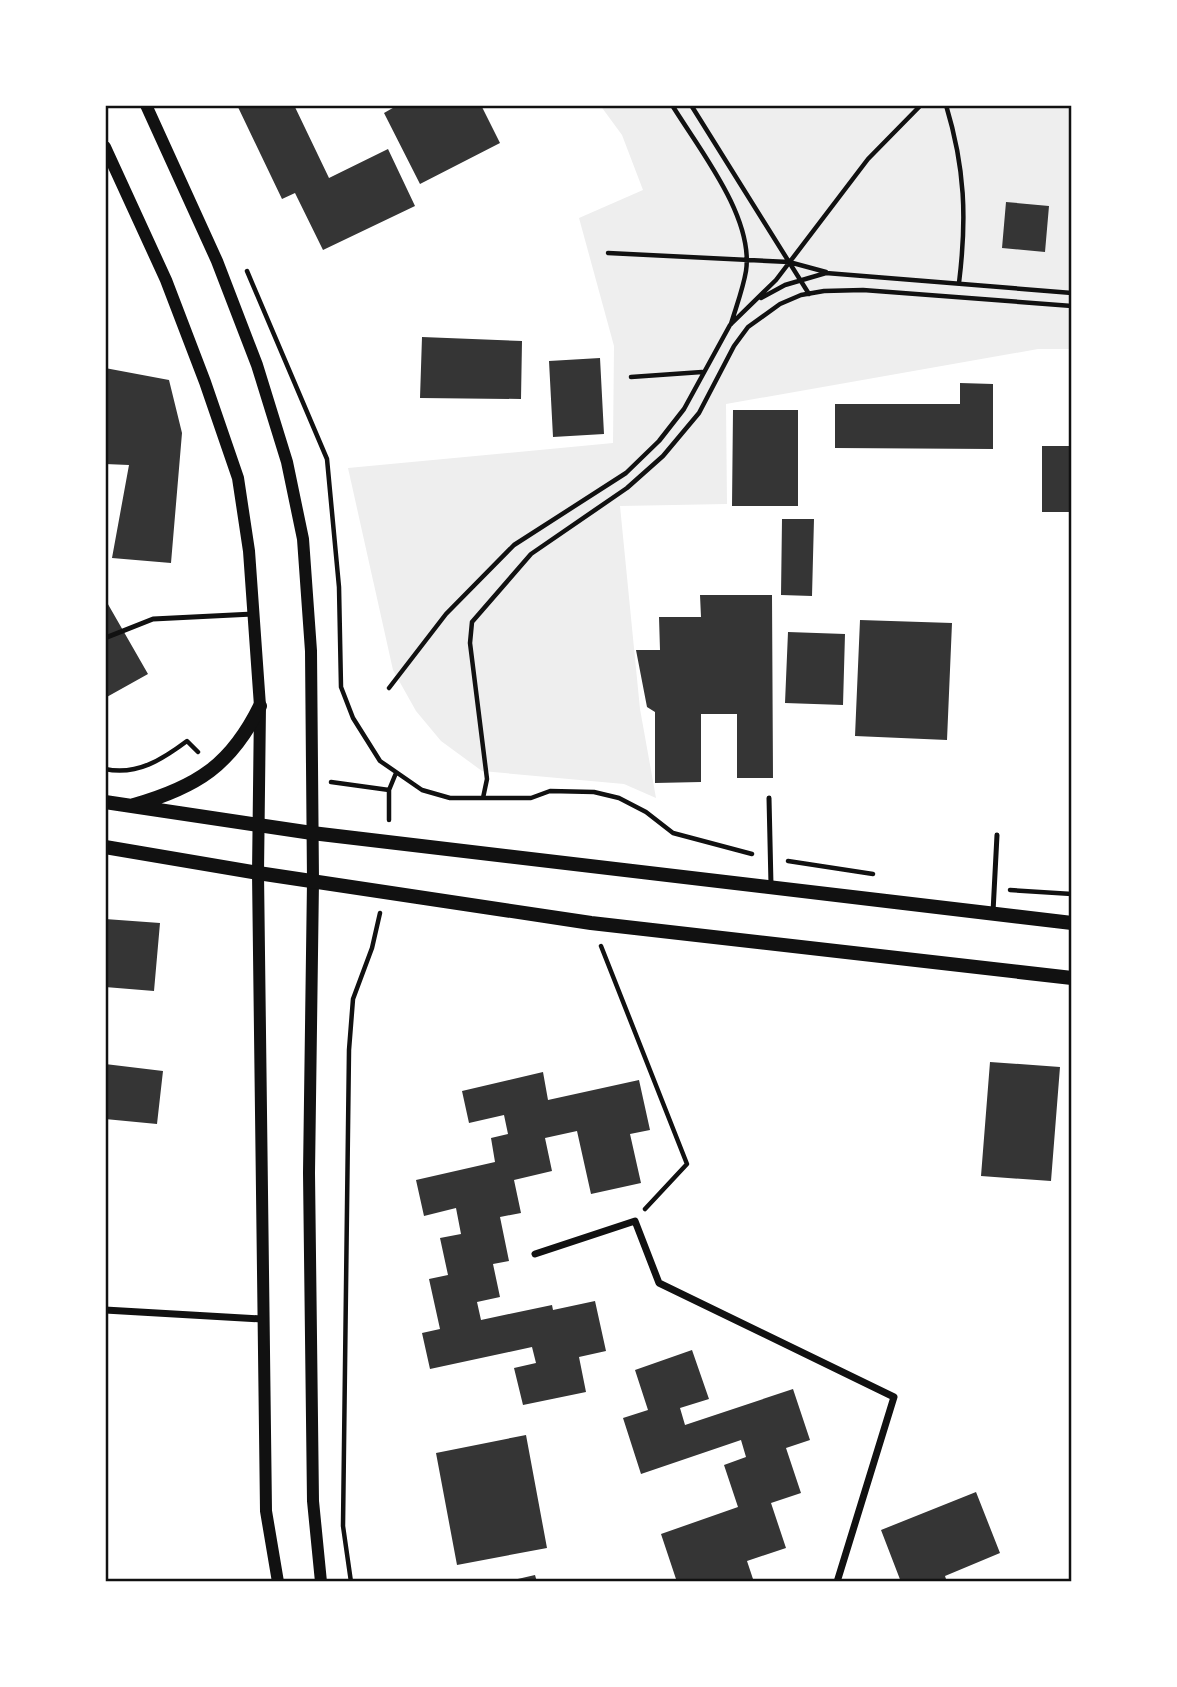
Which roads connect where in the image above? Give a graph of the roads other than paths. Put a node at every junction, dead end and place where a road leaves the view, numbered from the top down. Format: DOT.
graph roads {
  1 [pos="146,105"];
  2 [pos="105,147"];
  3 [pos="253,614"];
  4 [pos="105,638"];
  5 [pos="260,706"];
  6 [pos="769,798"];
  7 [pos="105,802"];
  8 [pos="130,806"];
  9 [pos="261,825"];
  10 [pos="312,833"];
  11 [pos="997,835"];
  12 [pos="105,847"];
  13 [pos="258,873"];
  14 [pos="313,881"];
  15 [pos="771,886"];
  16 [pos="993,913"];
  17 [pos="1072,923"];
  18 [pos="1072,978"];
  19 [pos="535,1254"];
  20 [pos="105,1310"];
  21 [pos="262,1320"];
  22 [pos="278,1582"];
  23 [pos="321,1582"];
  24 [pos="836,1582"];
  1 -- 10 [label="street"];
  2 -- 3 [label="street"];
  3 -- 4 [label="lane"];
  3 -- 5 [label="street"];
  5 -- 8 [label="main road"];
  5 -- 9 [label="street"];
  6 -- 15 [label="lane"];
  7 -- 8 [label="main road"];
  8 -- 9 [label="main road"];
  9 -- 10 [label="main road"];
  9 -- 13 [label="street"];
  10 -- 14 [label="street"];
  10 -- 15 [label="main road"];
  11 -- 16 [label="lane"];
  12 -- 13 [label="main road"];
  13 -- 14 [label="main road"];
  13 -- 21 [label="street"];
  14 -- 18 [label="main road"];
  14 -- 23 [label="street"];
  15 -- 16 [label="main road"];
  16 -- 17 [label="main road"];
  19 -- 24 [label="street"];
  20 -- 21 [label="street"];
  21 -- 22 [label="street"];
}
